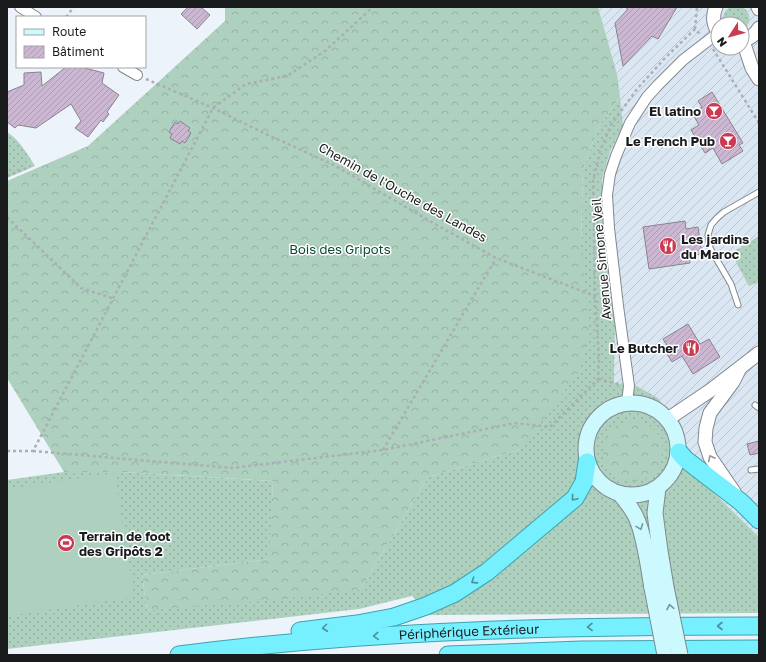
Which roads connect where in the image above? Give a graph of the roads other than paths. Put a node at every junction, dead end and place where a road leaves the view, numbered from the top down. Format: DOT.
graph roads {
  1 [pos="20,7"];
  2 [pos="34,16"];
  3 [pos="759,28"];
  4 [pos="750,38"];
  5 [pos="710,39"];
  6 [pos="748,56"];
  7 [pos="125,68"];
  8 [pos="137,75"];
  9 [pos="759,79"];
  10 [pos="759,192"];
  11 [pos="738,305"];
  12 [pos="759,353"];
  13 [pos="740,368"];
  14 [pos="627,402"];
  15 [pos="668,419"];
  16 [pos="679,452"];
  17 [pos="587,462"];
  18 [pos="759,469"];
  19 [pos="751,470"];
  20 [pos="658,488"];
  21 [pos="620,494"];
  22 [pos="741,502"];
  23 [pos="759,520"];
  24 [pos="659,587"];
  25 [pos="759,626"];
  26 [pos="260,646"];
  27 [pos="759,649"];
  28 [pos="730,652"];
  29 [pos="179,655"];
  30 [pos="448,655"];
  31 [pos="665,655"];
  32 [pos="680,655"];
  1 -- 2 [label="street"];
  3 -- 4 [label="street"];
  5 -- 14 [label="street, Avenue Simone Veil"];
  6 -- 9 [label="street"];
  7 -- 8 [label="street"];
  10 -- 11 [label="lane"];
  12 -- 13 [label="street"];
  13 -- 15 [label="street"];
  22 -- 13 [label="street, one-way"];
  14 -- 15 [label="main road"];
  14 -- 17 [label="main road"];
  15 -- 16 [label="main road"];
  16 -- 20 [label="main road"];
  16 -- 22 [label="highway"];
  17 -- 21 [label="main road"];
  17 -- 26 [label="highway, one-way"];
  18 -- 19 [label="lane"];
  20 -- 21 [label="main road"];
  20 -- 24 [label="main road"];
  21 -- 24 [label="main road, one-way"];
  22 -- 23 [label="highway"];
  24 -- 31 [label="main road, bridge"];
  32 -- 24 [label="main road, one-way, bridge"];
  25 -- 26 [label="highway, Périphérique Extérieur, one-way"];
  26 -- 29 [label="highway, Périphérique Extérieur"];
  27 -- 28 [label="highway"];
  28 -- 30 [label="highway"];
}
